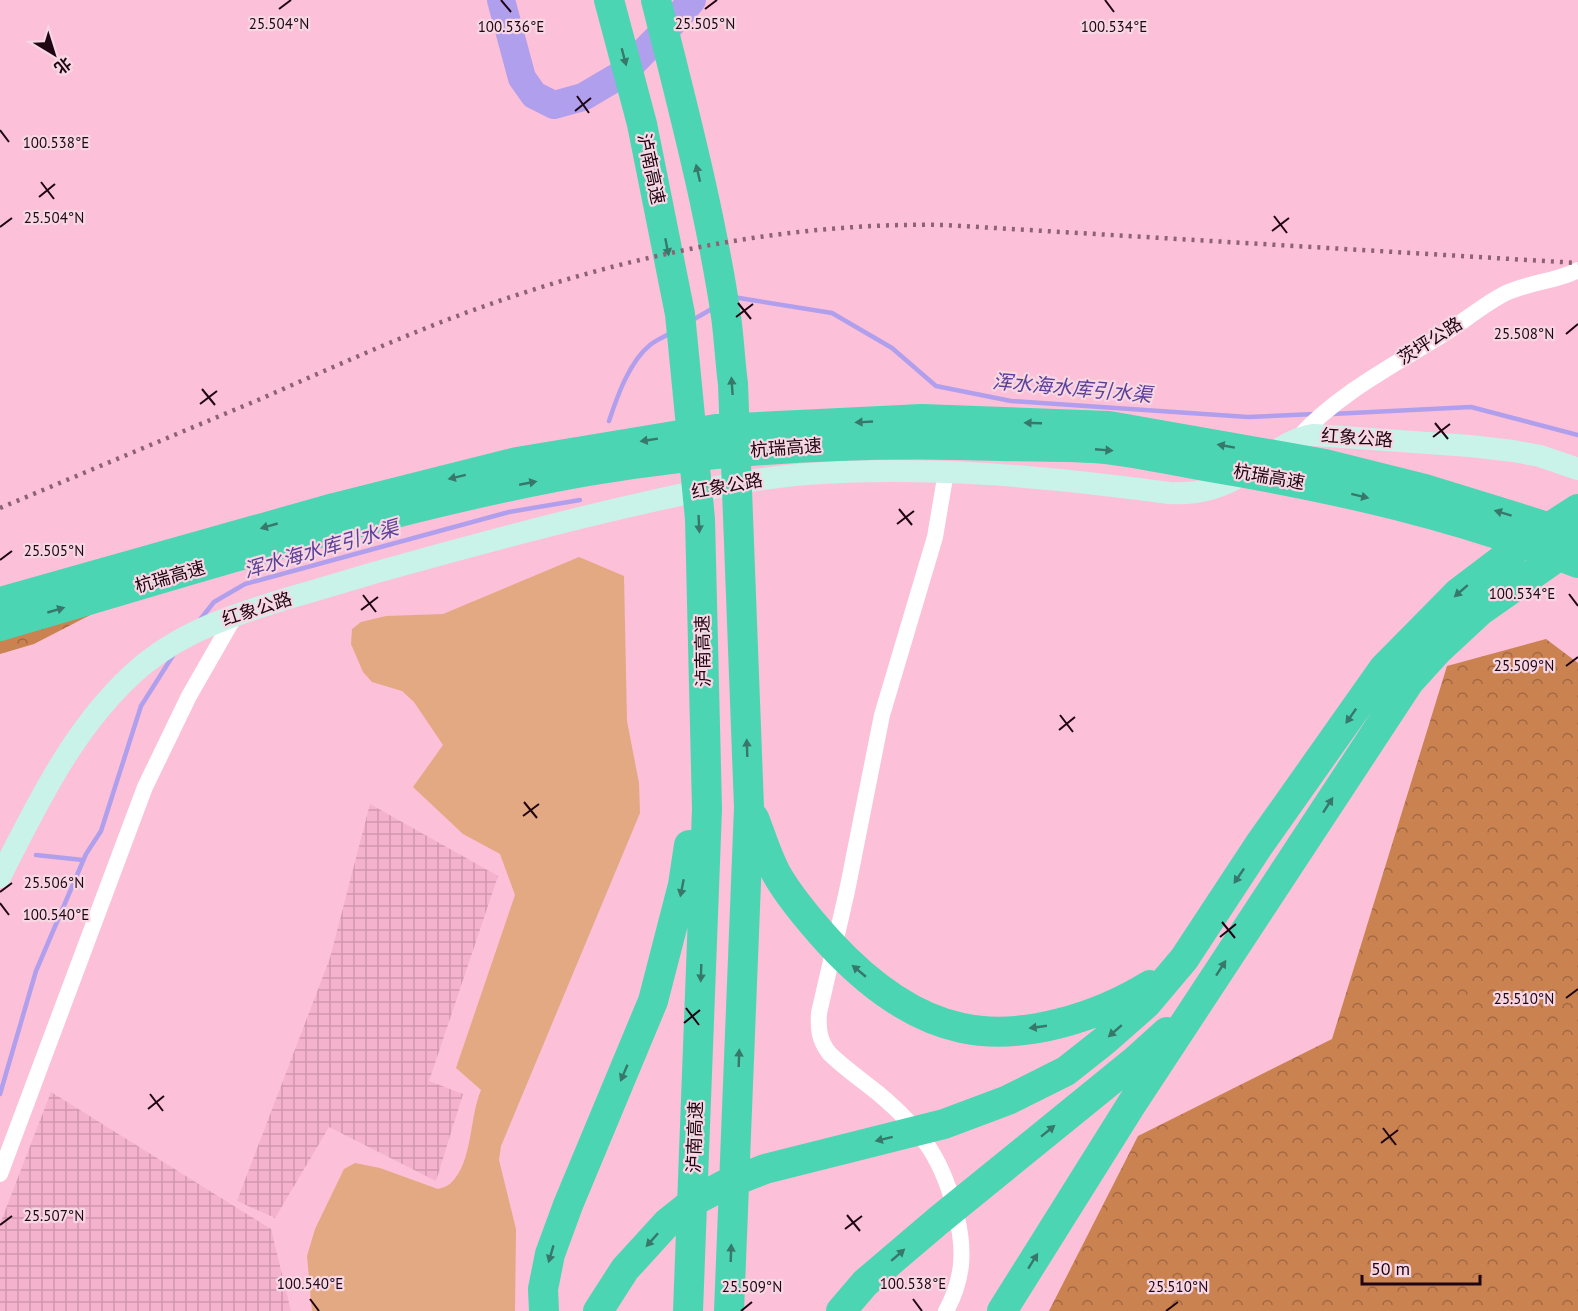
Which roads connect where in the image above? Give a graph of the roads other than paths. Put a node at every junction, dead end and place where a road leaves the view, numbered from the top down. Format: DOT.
graph roads {
  1 [pos="609,0"];
  2 [pos="656,0"];
  3 [pos="1578,270"];
  4 [pos="921,431"];
  5 [pos="1296,440"];
  6 [pos="1578,469"];
  7 [pos="946,472"];
  8 [pos="1314,473"];
  9 [pos="1578,509"];
  10 [pos="1578,541"];
  11 [pos="1578,563"];
  12 [pos="0,602"];
  13 [pos="236,614"];
  14 [pos="0,626"];
  15 [pos="1397,675"];
  16 [pos="705,747"];
  17 [pos="749,807"];
  18 [pos="0,877"];
  19 [pos="1184,959"];
  20 [pos="1195,1007"];
  21 [pos="0,1174"];
  22 [pos="544,1311"];
  23 [pos="598,1311"];
  24 [pos="688,1311"];
  25 [pos="729,1311"];
  26 [pos="841,1311"];
  27 [pos="946,1311"];
  28 [pos="1002,1311"];
  1 -- 16 [label="highway, 泸南高速, one-way"];
  17 -- 2 [label="highway, one-way"];
  3 -- 5 [label="street, 茨坪公路"];
  4 -- 8 [label="highway, 杭瑞高速"];
  4 -- 12 [label="highway, 杭瑞高速, one-way"];
  14 -- 4 [label="highway, 杭瑞高速, one-way"];
  5 -- 6 [label="main road, 红象公路"];
  5 -- 7 [label="main road, 红象公路"];
  7 -- 13 [label="main road, 红象公路"];
  7 -- 27 [label="street"];
  10 -- 8 [label="highway, 杭瑞高速, one-way"];
  8 -- 11 [label="highway, 杭瑞高速, one-way"];
  9 -- 15 [label="highway, one-way"];
  10 -- 15 [label="highway"];
  13 -- 18 [label="main road, 红象公路"];
  13 -- 21 [label="street"];
  15 -- 19 [label="highway, one-way"];
  20 -- 15 [label="highway, one-way"];
  16 -- 22 [label="highway, one-way"];
  16 -- 24 [label="highway, 泸南高速, one-way"];
  19 -- 17 [label="highway, one-way"];
  25 -- 17 [label="highway, one-way"];
  19 -- 23 [label="highway, one-way"];
  26 -- 20 [label="highway, one-way"];
  28 -- 20 [label="highway, one-way"];
}
